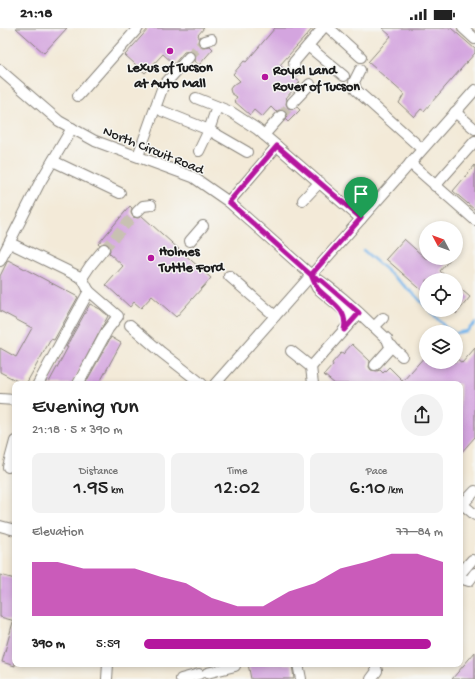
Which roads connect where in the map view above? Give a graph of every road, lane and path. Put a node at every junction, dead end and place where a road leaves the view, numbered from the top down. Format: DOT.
graph roads {
  1 [pos="138,28"];
  2 [pos="323,28"];
  3 [pos="329,28"];
  4 [pos="463,28"];
  5 [pos="475,39"];
  6 [pos="308,46"];
  7 [pos="190,57"];
  8 [pos="361,57"];
  9 [pos="0,70"];
  10 [pos="360,70"];
  11 [pos="296,71"];
  12 [pos="344,76"];
  13 [pos="310,84"];
  14 [pos="475,90"];
  15 [pos="78,96"];
  16 [pos="196,98"];
  17 [pos="292,104"];
  18 [pos="217,106"];
  19 [pos="162,111"];
  20 [pos="455,112"];
  21 [pos="281,116"];
  22 [pos="72,128"];
  23 [pos="475,129"];
  24 [pos="209,130"];
  25 [pos="264,135"];
  26 [pos="475,141"];
  27 [pos="277,146"];
  28 [pos="422,149"];
  29 [pos="199,151"];
  30 [pos="247,152"];
  31 [pos="138,156"];
  32 [pos="53,161"];
  33 [pos="410,163"];
  34 [pos="320,182"];
  35 [pos="435,186"];
  36 [pos="120,193"];
  37 [pos="303,200"];
  38 [pos="229,202"];
  39 [pos="151,205"];
  40 [pos="137,212"];
  41 [pos="361,218"];
  42 [pos="475,220"];
  43 [pos="203,226"];
  44 [pos="190,241"];
  45 [pos="10,243"];
  46 [pos="104,249"];
  47 [pos="0,261"];
  48 [pos="311,275"];
  49 [pos="228,276"];
  50 [pos="82,278"];
  51 [pos="89,291"];
  52 [pos="336,304"];
  53 [pos="274,316"];
  54 [pos="356,316"];
  55 [pos="383,318"];
  56 [pos="130,325"];
  57 [pos="374,327"];
  58 [pos="344,330"];
  59 [pos="387,343"];
  60 [pos="291,351"];
  61 [pos="402,356"];
  62 [pos="375,365"];
  63 [pos="311,367"];
  64 [pos="40,381"];
  65 [pos="80,381"];
  66 [pos="198,381"];
  67 [pos="218,381"];
  68 [pos="313,381"];
  69 [pos="0,400"];
  70 [pos="12,400"];
  71 [pos="12,452"];
  72 [pos="8,467"];
  73 [pos="475,490"];
  74 [pos="463,502"];
  75 [pos="463,506"];
  76 [pos="475,515"];
  77 [pos="0,526"];
  78 [pos="12,529"];
  79 [pos="472,560"];
  80 [pos="463,570"];
  81 [pos="475,573"];
  82 [pos="463,579"];
  83 [pos="108,667"];
  84 [pos="231,667"];
  85 [pos="299,667"];
  86 [pos="376,667"];
  87 [pos="107,679"];
  88 [pos="181,679"];
  89 [pos="301,679"];
  90 [pos="371,679"];
  1 -- 15 [label="street"];
  2 -- 6 [label="street"];
  3 -- 8 [label="street"];
  4 -- 5 [label="street"];
  6 -- 11 [label="street"];
  6 -- 12 [label="street"];
  7 -- 31 [label="street"];
  9 -- 22 [label="street, North Circuit Road"];
  10 -- 28 [label="street"];
  13 -- 17 [label="street"];
  14 -- 20 [label="street"];
  16 -- 18 [label="street"];
  18 -- 24 [label="street"];
  18 -- 25 [label="street"];
  19 -- 24 [label="street"];
  20 -- 23 [label="street"];
  20 -- 28 [label="street"];
  21 -- 25 [label="street"];
  22 -- 31 [label="street, North Circuit Road"];
  22 -- 32 [label="street"];
  24 -- 29 [label="street"];
  24 -- 30 [label="street"];
  25 -- 27 [label="street"];
  26 -- 35 [label="street"];
  27 -- 34 [label="street"];
  27 -- 38 [label="street"];
  28 -- 33 [label="street"];
  31 -- 38 [label="street, North Circuit Road"];
  32 -- 36 [label="street"];
  32 -- 45 [label="street"];
  33 -- 35 [label="street"];
  33 -- 41 [label="street"];
  34 -- 37 [label="street"];
  34 -- 41 [label="street"];
  35 -- 42 [label="street"];
  38 -- 48 [label="street, North Circuit Road"];
  39 -- 40 [label="street"];
  41 -- 48 [label="street"];
  43 -- 44 [label="street"];
  45 -- 47 [label="street"];
  45 -- 50 [label="street"];
  46 -- 50 [label="street"];
  48 -- 52 [label="street"];
  48 -- 53 [label="street"];
  48 -- 54 [label="street"];
  49 -- 53 [label="street"];
  50 -- 51 [label="street"];
  51 -- 64 [label="street"];
  51 -- 65 [label="street"];
  52 -- 54 [label="street"];
  52 -- 58 [label="street"];
  53 -- 67 [label="street"];
  54 -- 57 [label="street"];
  54 -- 58 [label="street"];
  55 -- 57 [label="street"];
  56 -- 66 [label="street"];
  57 -- 59 [label="street"];
  58 -- 63 [label="street"];
  59 -- 61 [label="street"];
  59 -- 62 [label="street"];
  60 -- 63 [label="street"];
  63 -- 68 [label="street"];
  69 -- 70 [label="street"];
  71 -- 72 [label="street"];
  73 -- 74 [label="street"];
  75 -- 76 [label="street"];
  77 -- 78 [label="street"];
  79 -- 80 [label="street"];
  81 -- 82 [label="street"];
  83 -- 87 [label="street"];
  84 -- 88 [label="street"];
  85 -- 89 [label="street"];
  86 -- 90 [label="street"];
}
